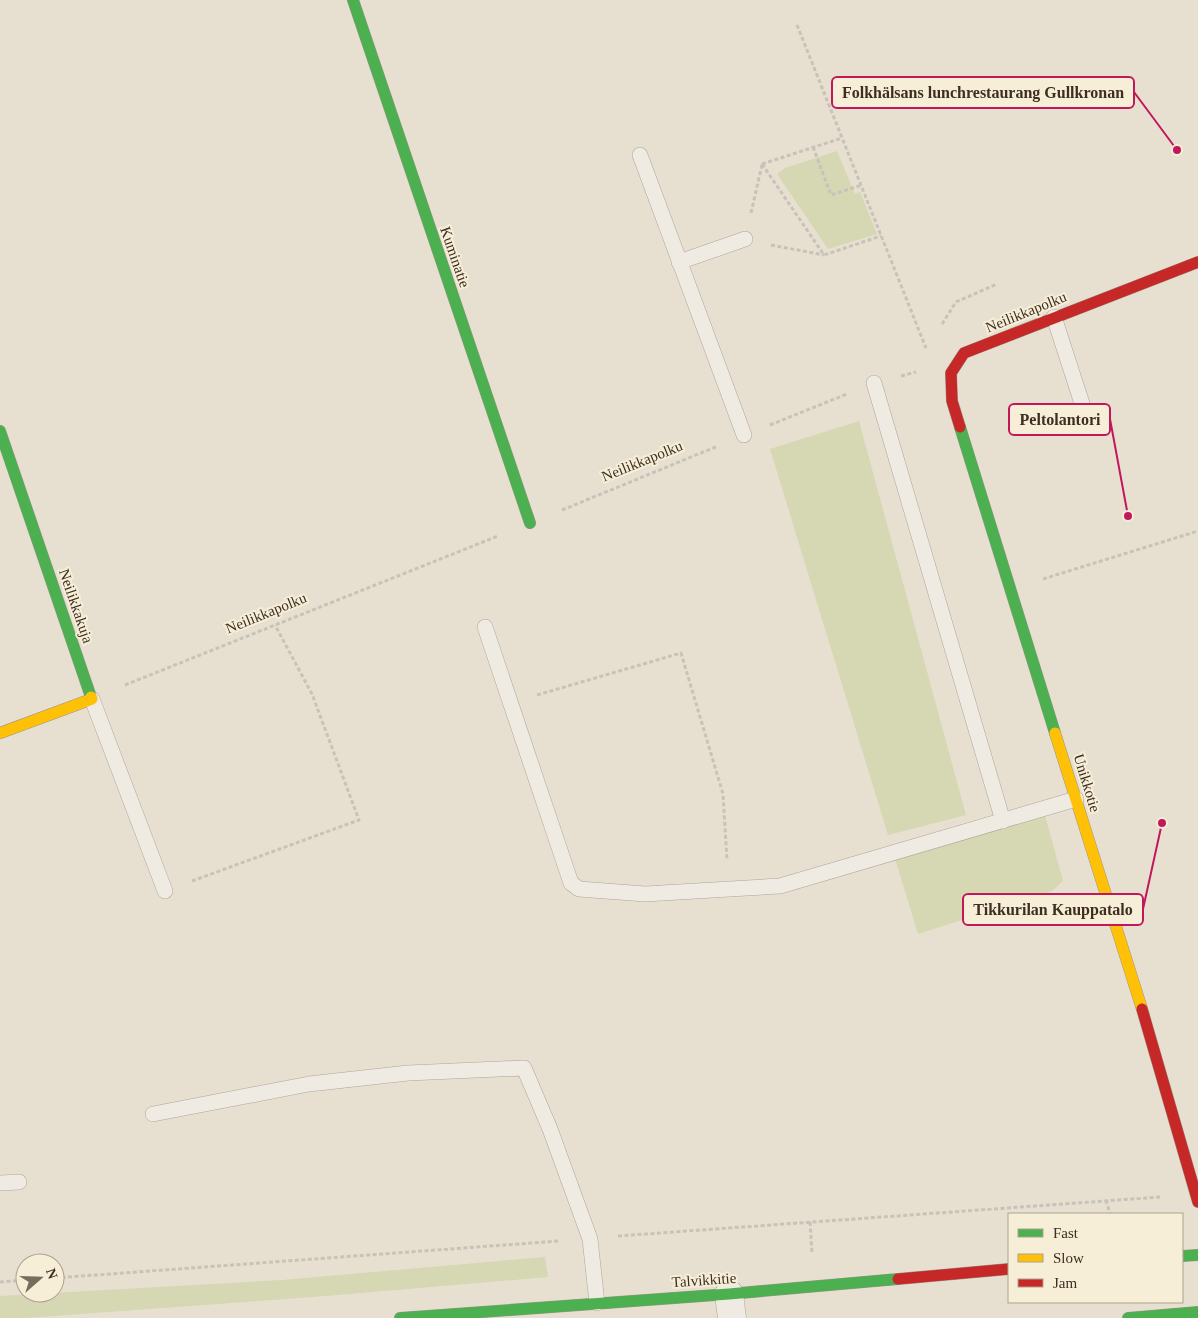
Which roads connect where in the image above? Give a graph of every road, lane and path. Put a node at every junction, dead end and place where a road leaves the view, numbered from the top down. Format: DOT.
graph roads {
  1 [pos="353,0"];
  2 [pos="797,25"];
  3 [pos="842,138"];
  4 [pos="813,147"];
  5 [pos="640,155"];
  6 [pos="862,186"];
  7 [pos="882,236"];
  8 [pos="745,240"];
  9 [pos="679,262"];
  10 [pos="1198,262"];
  11 [pos="997,284"];
  12 [pos="1054,317"];
  13 [pos="941,325"];
  14 [pos="932,340"];
  15 [pos="951,373"];
  16 [pos="874,383"];
  17 [pos="1087,419"];
  18 [pos="0,431"];
  19 [pos="744,435"];
  20 [pos="530,524"];
  21 [pos="1198,531"];
  22 [pos="1040,580"];
  23 [pos="275,625"];
  24 [pos="484,627"];
  25 [pos="92,699"];
  26 [pos="510,704"];
  27 [pos="0,733"];
  28 [pos="1076,799"];
  29 [pos="1003,821"];
  30 [pos="729,889"];
  31 [pos="165,891"];
  32 [pos="153,1114"];
  33 [pos="18,1182"];
  34 [pos="0,1183"];
  35 [pos="1197,1199"];
  36 [pos="1106,1200"];
  37 [pos="1110,1213"];
  38 [pos="590,1238"];
  39 [pos="1198,1255"];
  40 [pos="1183,1256"];
  41 [pos="1008,1269"];
  42 [pos="65,1277"];
  43 [pos="15,1281"];
  44 [pos="0,1282"];
  45 [pos="597,1303"];
  46 [pos="731,1306"];
  47 [pos="1198,1312"];
  48 [pos="400,1318"];
  49 [pos="1128,1318"];
  1 -- 20 [label="street, Kuminatie"];
  2 -- 3 [label="path"];
  3 -- 4 [label="path"];
  3 -- 6 [label="path"];
  4 -- 6 [label="path"];
  4 -- 7 [label="path"];
  5 -- 9 [label="lane"];
  6 -- 7 [label="path"];
  7 -- 14 [label="path"];
  8 -- 9 [label="lane"];
  9 -- 19 [label="lane"];
  10 -- 12 [label="street, Neilikkapolku"];
  11 -- 13 [label="path"];
  12 -- 15 [label="street, Neilikkapolku"];
  12 -- 17 [label="lane"];
  15 -- 16 [label="path, Neilikkapolku"];
  15 -- 28 [label="street, Unikkotie"];
  16 -- 19 [label="path, Neilikkapolku"];
  16 -- 29 [label="lane"];
  18 -- 25 [label="street, Neilikkakuja"];
  19 -- 20 [label="path, Neilikkapolku"];
  20 -- 23 [label="path, Neilikkapolku"];
  21 -- 22 [label="path"];
  23 -- 25 [label="path, Neilikkapolku"];
  23 -- 31 [label="path"];
  24 -- 26 [label="lane"];
  25 -- 27 [label="street"];
  25 -- 31 [label="lane"];
  26 -- 30 [label="lane"];
  26 -- 30 [label="path"];
  28 -- 29 [label="lane"];
  28 -- 35 [label="street, Unikkotie"];
  29 -- 30 [label="lane"];
  32 -- 38 [label="lane"];
  33 -- 34 [label="lane"];
  35 -- 36 [label="path"];
  36 -- 37 [label="path"];
  36 -- 38 [label="path"];
  38 -- 42 [label="path"];
  38 -- 45 [label="lane"];
  39 -- 40 [label="street"];
  41 -- 46 [label="street, Talvikkitie"];
  43 -- 44 [label="path"];
  45 -- 46 [label="street, Talvikkitie"];
  45 -- 48 [label="street, Talvikkitie"];
  47 -- 49 [label="street"];
}
